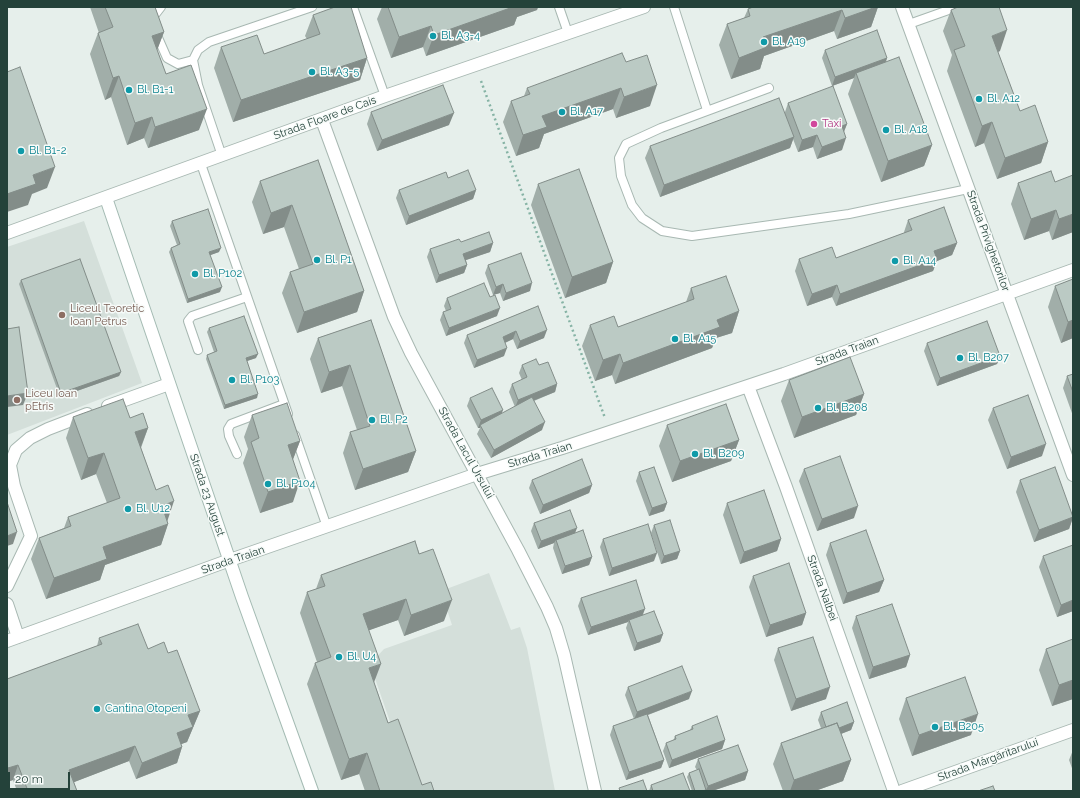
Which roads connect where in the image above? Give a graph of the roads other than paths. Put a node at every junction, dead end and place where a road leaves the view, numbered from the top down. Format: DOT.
graph roads {
  1 [pos="161,7"];
  2 [pos="312,7"];
  3 [pos="353,7"];
  4 [pos="559,7"];
  5 [pos="644,7"];
  6 [pos="674,7"];
  7 [pos="902,7"];
  8 [pos="957,7"];
  9 [pos="909,24"];
  10 [pos="568,33"];
  11 [pos="193,60"];
  12 [pos="769,88"];
  13 [pos="385,96"];
  14 [pos="707,110"];
  15 [pos="322,120"];
  16 [pos="222,156"];
  17 [pos="201,164"];
  18 [pos="968,189"];
  19 [pos="106,198"];
  20 [pos="7,233"];
  21 [pos="1073,270"];
  22 [pos="1007,294"];
  23 [pos="247,297"];
  24 [pos="198,350"];
  25 [pos="169,384"];
  26 [pos="748,386"];
  27 [pos="284,404"];
  28 [pos="237,454"];
  29 [pos="477,474"];
  30 [pos="1073,475"];
  31 [pos="327,527"];
  32 [pos="230,560"];
  33 [pos="7,586"];
  34 [pos="7,604"];
  35 [pos="12,639"];
  36 [pos="1073,730"];
  37 [pos="312,791"];
  38 [pos="595,791"];
  39 [pos="894,791"];
  40 [pos="902,791"];
  1 -- 11 [label="lane"];
  2 -- 11 [label="lane"];
  3 -- 13 [label="lane"];
  4 -- 10 [label="lane"];
  5 -- 10 [label="street, Strada Floare de Cais"];
  6 -- 14 [label="lane"];
  7 -- 9 [label="street, Strada Privighetorilor"];
  8 -- 9 [label="lane"];
  9 -- 18 [label="street, Strada Privighetorilor"];
  10 -- 13 [label="street, Strada Floare de Cais"];
  11 -- 16 [label="lane"];
  12 -- 14 [label="lane"];
  13 -- 15 [label="street, Strada Floare de Cais"];
  14 -- 18 [label="lane"];
  15 -- 16 [label="street, Strada Floare de Cais"];
  15 -- 29 [label="street, Strada Lacul Ursului"];
  16 -- 17 [label="street, Strada Floare de Cais"];
  17 -- 19 [label="street, Strada Floare de Cais"];
  17 -- 23 [label="lane"];
  18 -- 22 [label="street, Strada Privighetorilor"];
  19 -- 20 [label="street, Strada Floare de Cais"];
  19 -- 25 [label="street, Strada 23 August"];
  21 -- 22 [label="street, Strada Traian"];
  22 -- 26 [label="street, Strada Traian"];
  22 -- 30 [label="street, Strada Privighetorilor"];
  23 -- 24 [label="lane"];
  23 -- 27 [label="lane"];
  25 -- 32 [label="street, Strada 23 August"];
  25 -- 33 [label="street"];
  26 -- 29 [label="street, Strada Traian"];
  26 -- 39 [label="street, Strada Nalbei"];
  27 -- 28 [label="lane"];
  27 -- 31 [label="lane"];
  29 -- 31 [label="street, Strada Traian"];
  29 -- 38 [label="street, Strada Lacul Ursului"];
  31 -- 32 [label="street, Strada Traian"];
  32 -- 35 [label="street, Strada Traian"];
  32 -- 37 [label="street, Strada 23 August"];
  34 -- 35 [label="street"];
  36 -- 40 [label="street, Strada Mărgăritarului"];
}
